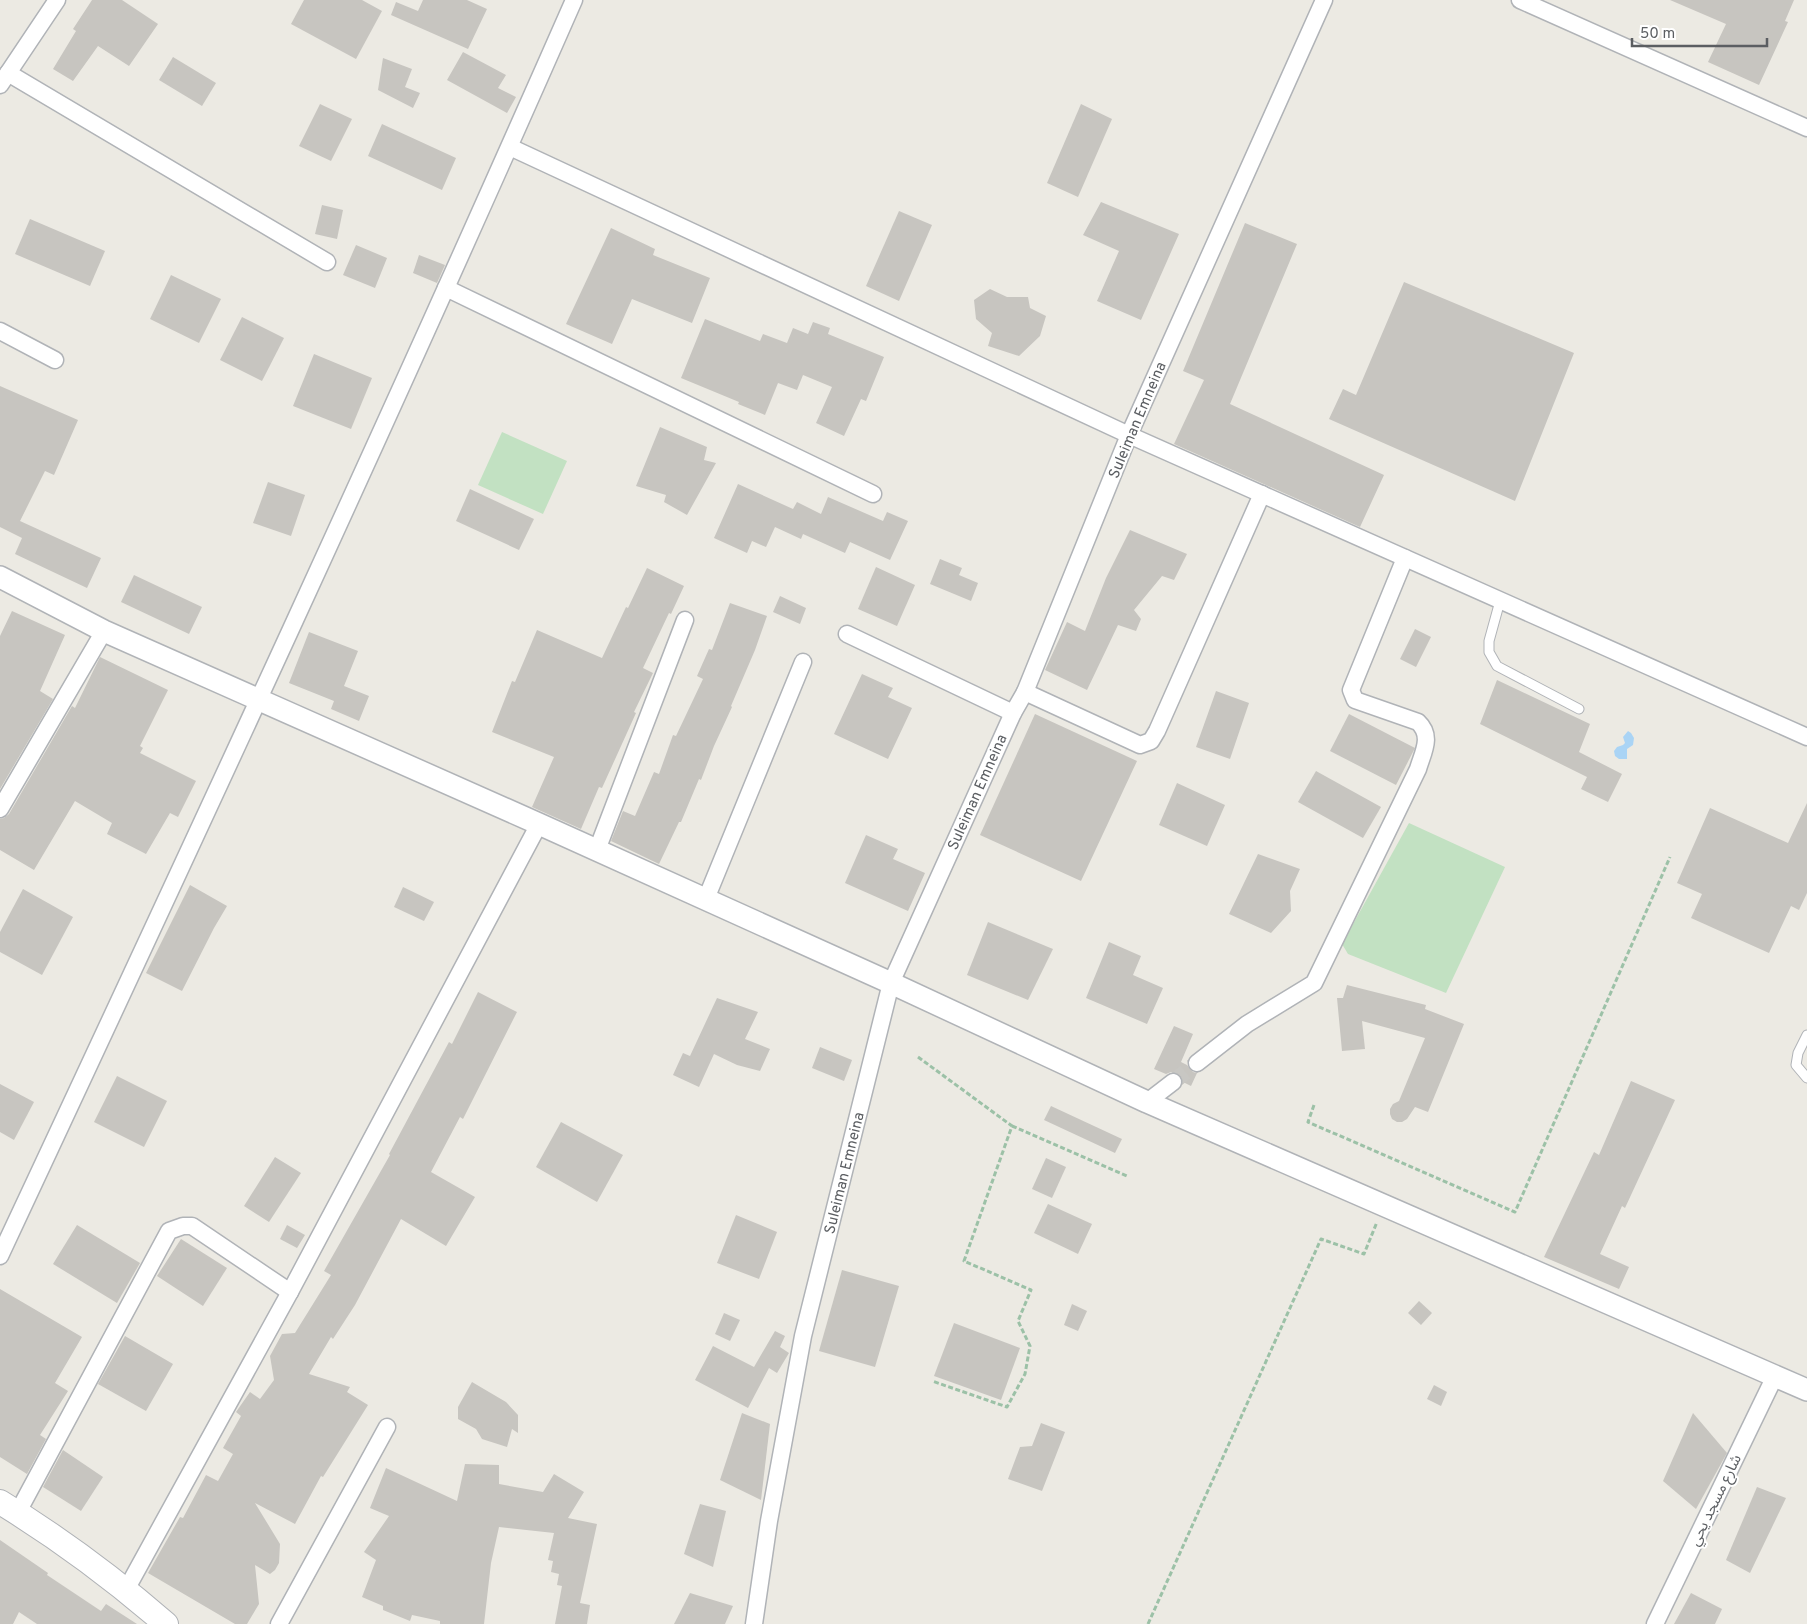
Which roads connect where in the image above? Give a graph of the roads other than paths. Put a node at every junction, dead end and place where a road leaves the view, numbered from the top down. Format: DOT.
graph roads {
  1 [pos="57,0"];
  2 [pos="574,0"];
  3 [pos="1324,0"];
  4 [pos="1520,0"];
  5 [pos="4,79"];
  6 [pos="1807,128"];
  7 [pos="510,147"];
  8 [pos="327,262"];
  9 [pos="446,288"];
  10 [pos="0,331"];
  11 [pos="55,360"];
  12 [pos="1129,435"];
  13 [pos="873,494"];
  14 [pos="1262,494"];
  15 [pos="1405,558"];
  16 [pos="0,577"];
  17 [pos="1500,601"];
  18 [pos="685,620"];
  19 [pos="104,631"];
  20 [pos="847,634"];
  21 [pos="803,662"];
  22 [pos="1024,692"];
  23 [pos="260,699"];
  24 [pos="1579,709"];
  25 [pos="1013,713"];
  26 [pos="1807,737"];
  27 [pos="0,809"];
  28 [pos="540,824"];
  29 [pos="597,850"];
  30 [pos="706,899"];
  31 [pos="891,983"];
  32 [pos="1807,1035"];
  33 [pos="1197,1064"];
  34 [pos="1807,1078"];
  35 [pos="1173,1082"];
  36 [pos="1147,1102"];
  37 [pos="0,1256"];
  38 [pos="290,1292"];
  39 [pos="1775,1376"];
  40 [pos="1807,1390"];
  41 [pos="386,1427"];
  42 [pos="9,1507"];
  43 [pos="126,1590"];
  44 [pos="166,1624"];
  45 [pos="279,1624"];
  46 [pos="754,1624"];
  47 [pos="1654,1624"];
  1 -- 5 [label="street"];
  2 -- 7 [label="street"];
  3 -- 12 [label="street, Suleiman Emneina"];
  4 -- 6 [label="street"];
  5 -- 8 [label="street"];
  7 -- 9 [label="street"];
  7 -- 12 [label="street"];
  9 -- 13 [label="street"];
  9 -- 23 [label="street"];
  10 -- 11 [label="street"];
  12 -- 14 [label="street"];
  12 -- 22 [label="street, Suleiman Emneina"];
  14 -- 15 [label="street"];
  14 -- 22 [label="street"];
  15 -- 17 [label="street"];
  15 -- 33 [label="street"];
  16 -- 19 [label="street"];
  17 -- 24 [label="lane"];
  17 -- 26 [label="street"];
  18 -- 29 [label="street"];
  19 -- 23 [label="street"];
  19 -- 27 [label="street"];
  20 -- 25 [label="street"];
  21 -- 30 [label="street"];
  22 -- 25 [label="street, Suleiman Emneina"];
  23 -- 28 [label="street"];
  23 -- 37 [label="street"];
  25 -- 31 [label="street, Suleiman Emneina"];
  28 -- 29 [label="street"];
  28 -- 38 [label="street"];
  29 -- 30 [label="street"];
  30 -- 31 [label="street"];
  31 -- 36 [label="street"];
  31 -- 46 [label="street, Suleiman Emneina"];
  32 -- 34 [label="lane"];
  35 -- 36 [label="street"];
  36 -- 39 [label="street"];
  38 -- 42 [label="street"];
  38 -- 43 [label="street"];
  39 -- 40 [label="street"];
  39 -- 47 [label="street, شارع مسجد يحي"];
  41 -- 45 [label="street"];
  42 -- 43 [label="main road"];
  43 -- 44 [label="main road"];
}
